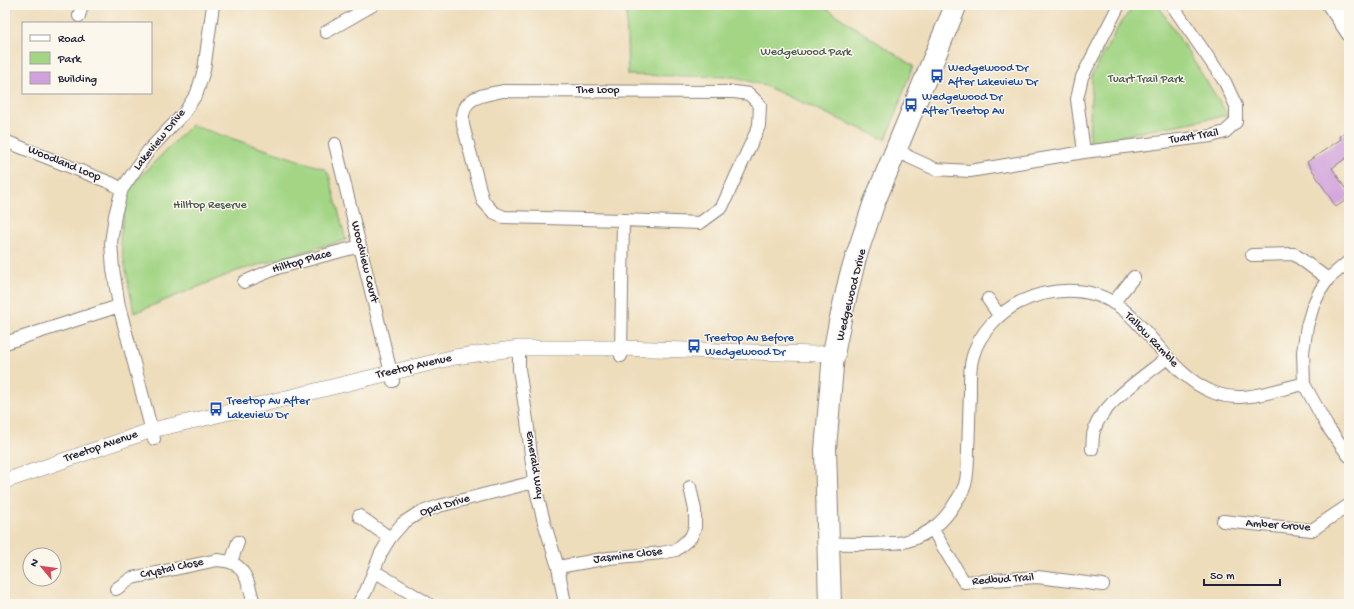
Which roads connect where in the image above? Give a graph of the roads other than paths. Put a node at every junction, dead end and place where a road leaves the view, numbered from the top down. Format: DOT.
graph roads {
  1 [pos="213,5"];
  2 [pos="373,5"];
  3 [pos="951,5"];
  4 [pos="961,5"];
  5 [pos="1119,5"];
  6 [pos="1172,5"];
  7 [pos="1328,5"];
  8 [pos="1339,5"];
  9 [pos="1349,20"];
  10 [pos="326,32"];
  11 [pos="1349,36"];
  12 [pos="5,141"];
  13 [pos="335,144"];
  14 [pos="896,149"];
  15 [pos="1084,152"];
  16 [pos="122,189"];
  17 [pos="623,220"];
  18 [pos="360,246"];
  19 [pos="1252,255"];
  20 [pos="1349,261"];
  21 [pos="1134,277"];
  22 [pos="1328,280"];
  23 [pos="244,282"];
  24 [pos="988,299"];
  25 [pos="1113,303"];
  26 [pos="119,306"];
  27 [pos="999,315"];
  28 [pos="5,343"];
  29 [pos="519,352"];
  30 [pos="621,352"];
  31 [pos="1167,358"];
  32 [pos="833,359"];
  33 [pos="392,376"];
  34 [pos="1304,384"];
  35 [pos="153,434"];
  36 [pos="1092,449"];
  37 [pos="1349,456"];
  38 [pos="5,480"];
  39 [pos="534,482"];
  40 [pos="690,487"];
  41 [pos="5,489"];
  42 [pos="1349,505"];
  43 [pos="359,516"];
  44 [pos="1223,521"];
  45 [pos="933,530"];
  46 [pos="390,538"];
  47 [pos="238,542"];
  48 [pos="828,544"];
  49 [pos="231,562"];
  50 [pos="558,567"];
  51 [pos="374,571"];
  52 [pos="1103,585"];
  53 [pos="116,589"];
  54 [pos="427,603"];
  55 [pos="254,604"];
  56 [pos="358,604"];
  57 [pos="564,604"];
  58 [pos="825,604"];
  59 [pos="835,604"];
  1 -- 16 [label="street, Lakeview Drive"];
  2 -- 10 [label="street"];
  3 -- 14 [label="street, Wedgewood Drive"];
  4 -- 14 [label="street, Wedgewood Drive"];
  5 -- 15 [label="street"];
  6 -- 15 [label="street, Tuart Trail"];
  7 -- 11 [label="street"];
  8 -- 9 [label="street"];
  12 -- 16 [label="street, Woodland Loop"];
  13 -- 18 [label="street, Woodview Court"];
  14 -- 15 [label="street, Tuart Trail"];
  14 -- 32 [label="street, Wedgewood Drive"];
  16 -- 26 [label="street, Lakeview Drive"];
  17 -- 17 [label="street, The Loop"];
  17 -- 30 [label="street"];
  18 -- 23 [label="street, Hilltop Place"];
  18 -- 33 [label="street, Woodview Court"];
  19 -- 22 [label="street"];
  20 -- 22 [label="street"];
  21 -- 25 [label="street"];
  22 -- 34 [label="street"];
  24 -- 27 [label="street"];
  25 -- 27 [label="street, Tallow Ramble"];
  25 -- 31 [label="street, Tallow Ramble"];
  26 -- 28 [label="street"];
  26 -- 35 [label="street, Lakeview Drive"];
  27 -- 45 [label="street, Tallow Ramble"];
  29 -- 30 [label="main road, Treetop Avenue"];
  29 -- 33 [label="main road, Treetop Avenue"];
  29 -- 39 [label="street, Emerald Way"];
  30 -- 32 [label="main road, Treetop Avenue"];
  31 -- 34 [label="street, Tallow Ramble"];
  31 -- 36 [label="street"];
  32 -- 48 [label="street, Wedgewood Drive"];
  33 -- 35 [label="main road, Treetop Avenue"];
  34 -- 37 [label="street"];
  35 -- 38 [label="main road, Treetop Avenue"];
  35 -- 41 [label="main road, Treetop Avenue"];
  39 -- 46 [label="street, Opal Drive"];
  39 -- 50 [label="street, Emerald Way"];
  40 -- 50 [label="street, Jasmine Close"];
  42 -- 44 [label="street, Amber Grove"];
  43 -- 46 [label="street"];
  45 -- 48 [label="street, Tallow Ramble"];
  45 -- 52 [label="street, Redbud Trail"];
  46 -- 51 [label="street, Opal Drive"];
  47 -- 49 [label="street"];
  48 -- 58 [label="street, Wedgewood Drive"];
  48 -- 59 [label="street, Wedgewood Drive"];
  49 -- 53 [label="street, Crystal Close"];
  49 -- 55 [label="street"];
  50 -- 57 [label="street, Emerald Way"];
  51 -- 54 [label="street"];
  51 -- 56 [label="street, Opal Drive"];
}
